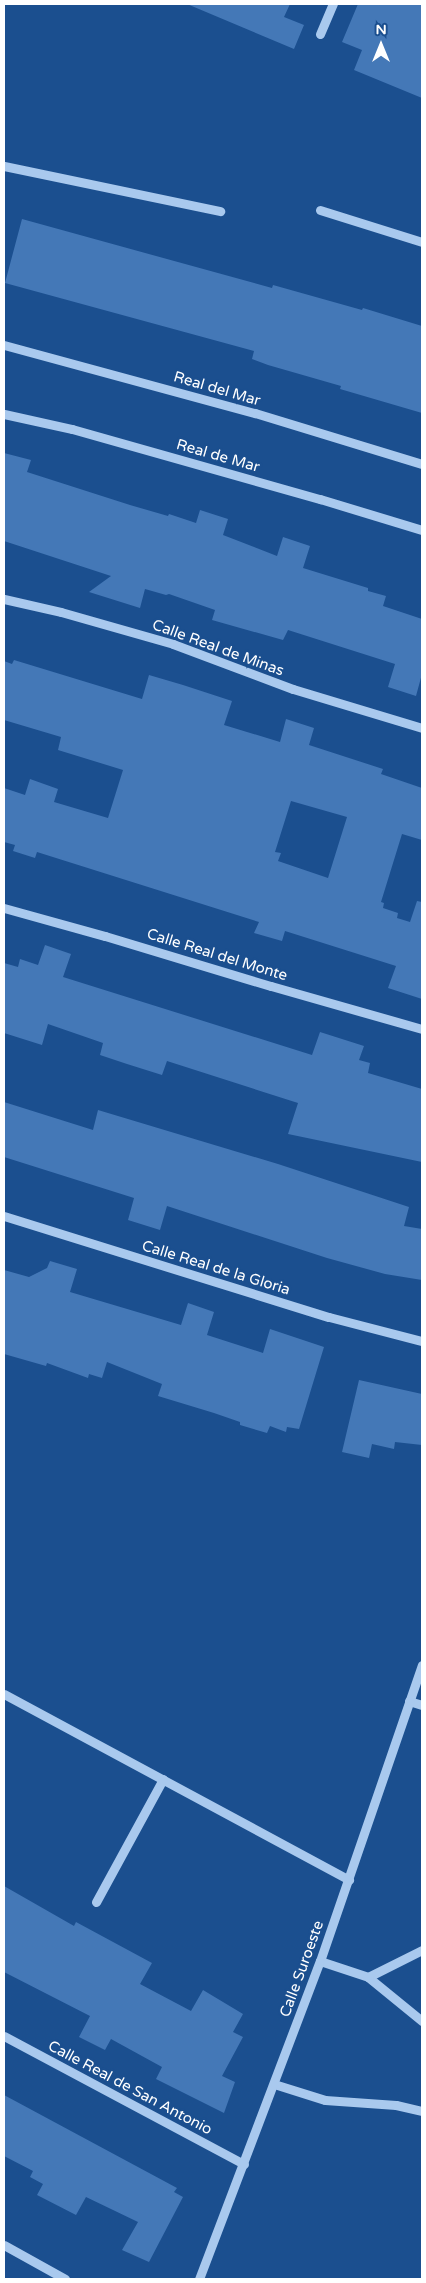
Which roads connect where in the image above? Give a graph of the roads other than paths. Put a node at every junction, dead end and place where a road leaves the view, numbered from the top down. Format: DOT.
graph roads {
  1 [pos="333,4"];
  2 [pos="320,34"];
  3 [pos="4,166"];
  4 [pos="320,210"];
  5 [pos="220,211"];
  6 [pos="422,242"];
  7 [pos="4,345"];
  8 [pos="4,414"];
  9 [pos="422,464"];
  10 [pos="422,530"];
  11 [pos="4,599"];
  12 [pos="422,728"];
  13 [pos="4,908"];
  14 [pos="422,1029"];
  15 [pos="4,1216"];
  16 [pos="422,1341"];
  17 [pos="422,1664"];
  18 [pos="4,1694"];
  19 [pos="409,1701"];
  20 [pos="422,1705"];
  21 [pos="163,1779"];
  22 [pos="350,1880"];
  23 [pos="96,1902"];
  24 [pos="422,1950"];
  25 [pos="320,1961"];
  26 [pos="368,1977"];
  27 [pos="422,2021"];
  28 [pos="4,2036"];
  29 [pos="274,2084"];
  30 [pos="422,2112"];
  31 [pos="244,2164"];
  32 [pos="4,2245"];
  33 [pos="65,2279"];
  34 [pos="199,2279"];
  1 -- 2 [label="street"];
  3 -- 5 [label="street"];
  4 -- 6 [label="street"];
  7 -- 9 [label="street, Real del Mar"];
  8 -- 10 [label="street, Real de Mar"];
  11 -- 12 [label="street, Calle Real de Minas"];
  13 -- 14 [label="street, Calle Real del Monte"];
  15 -- 16 [label="street, Calle Real de la Gloria"];
  17 -- 19 [label="street, Calle Suroeste"];
  18 -- 21 [label="street"];
  19 -- 20 [label="street"];
  19 -- 22 [label="street, Calle Suroeste"];
  21 -- 22 [label="street"];
  21 -- 23 [label="street"];
  22 -- 25 [label="street, Calle Suroeste"];
  24 -- 26 [label="street"];
  25 -- 26 [label="street"];
  25 -- 29 [label="street, Calle Suroeste"];
  26 -- 27 [label="street"];
  28 -- 31 [label="street, Calle Real de San Antonio"];
  29 -- 30 [label="street"];
  29 -- 31 [label="street, Calle Suroeste"];
  31 -- 34 [label="street, Calle Suroeste"];
  32 -- 33 [label="street"];
}
